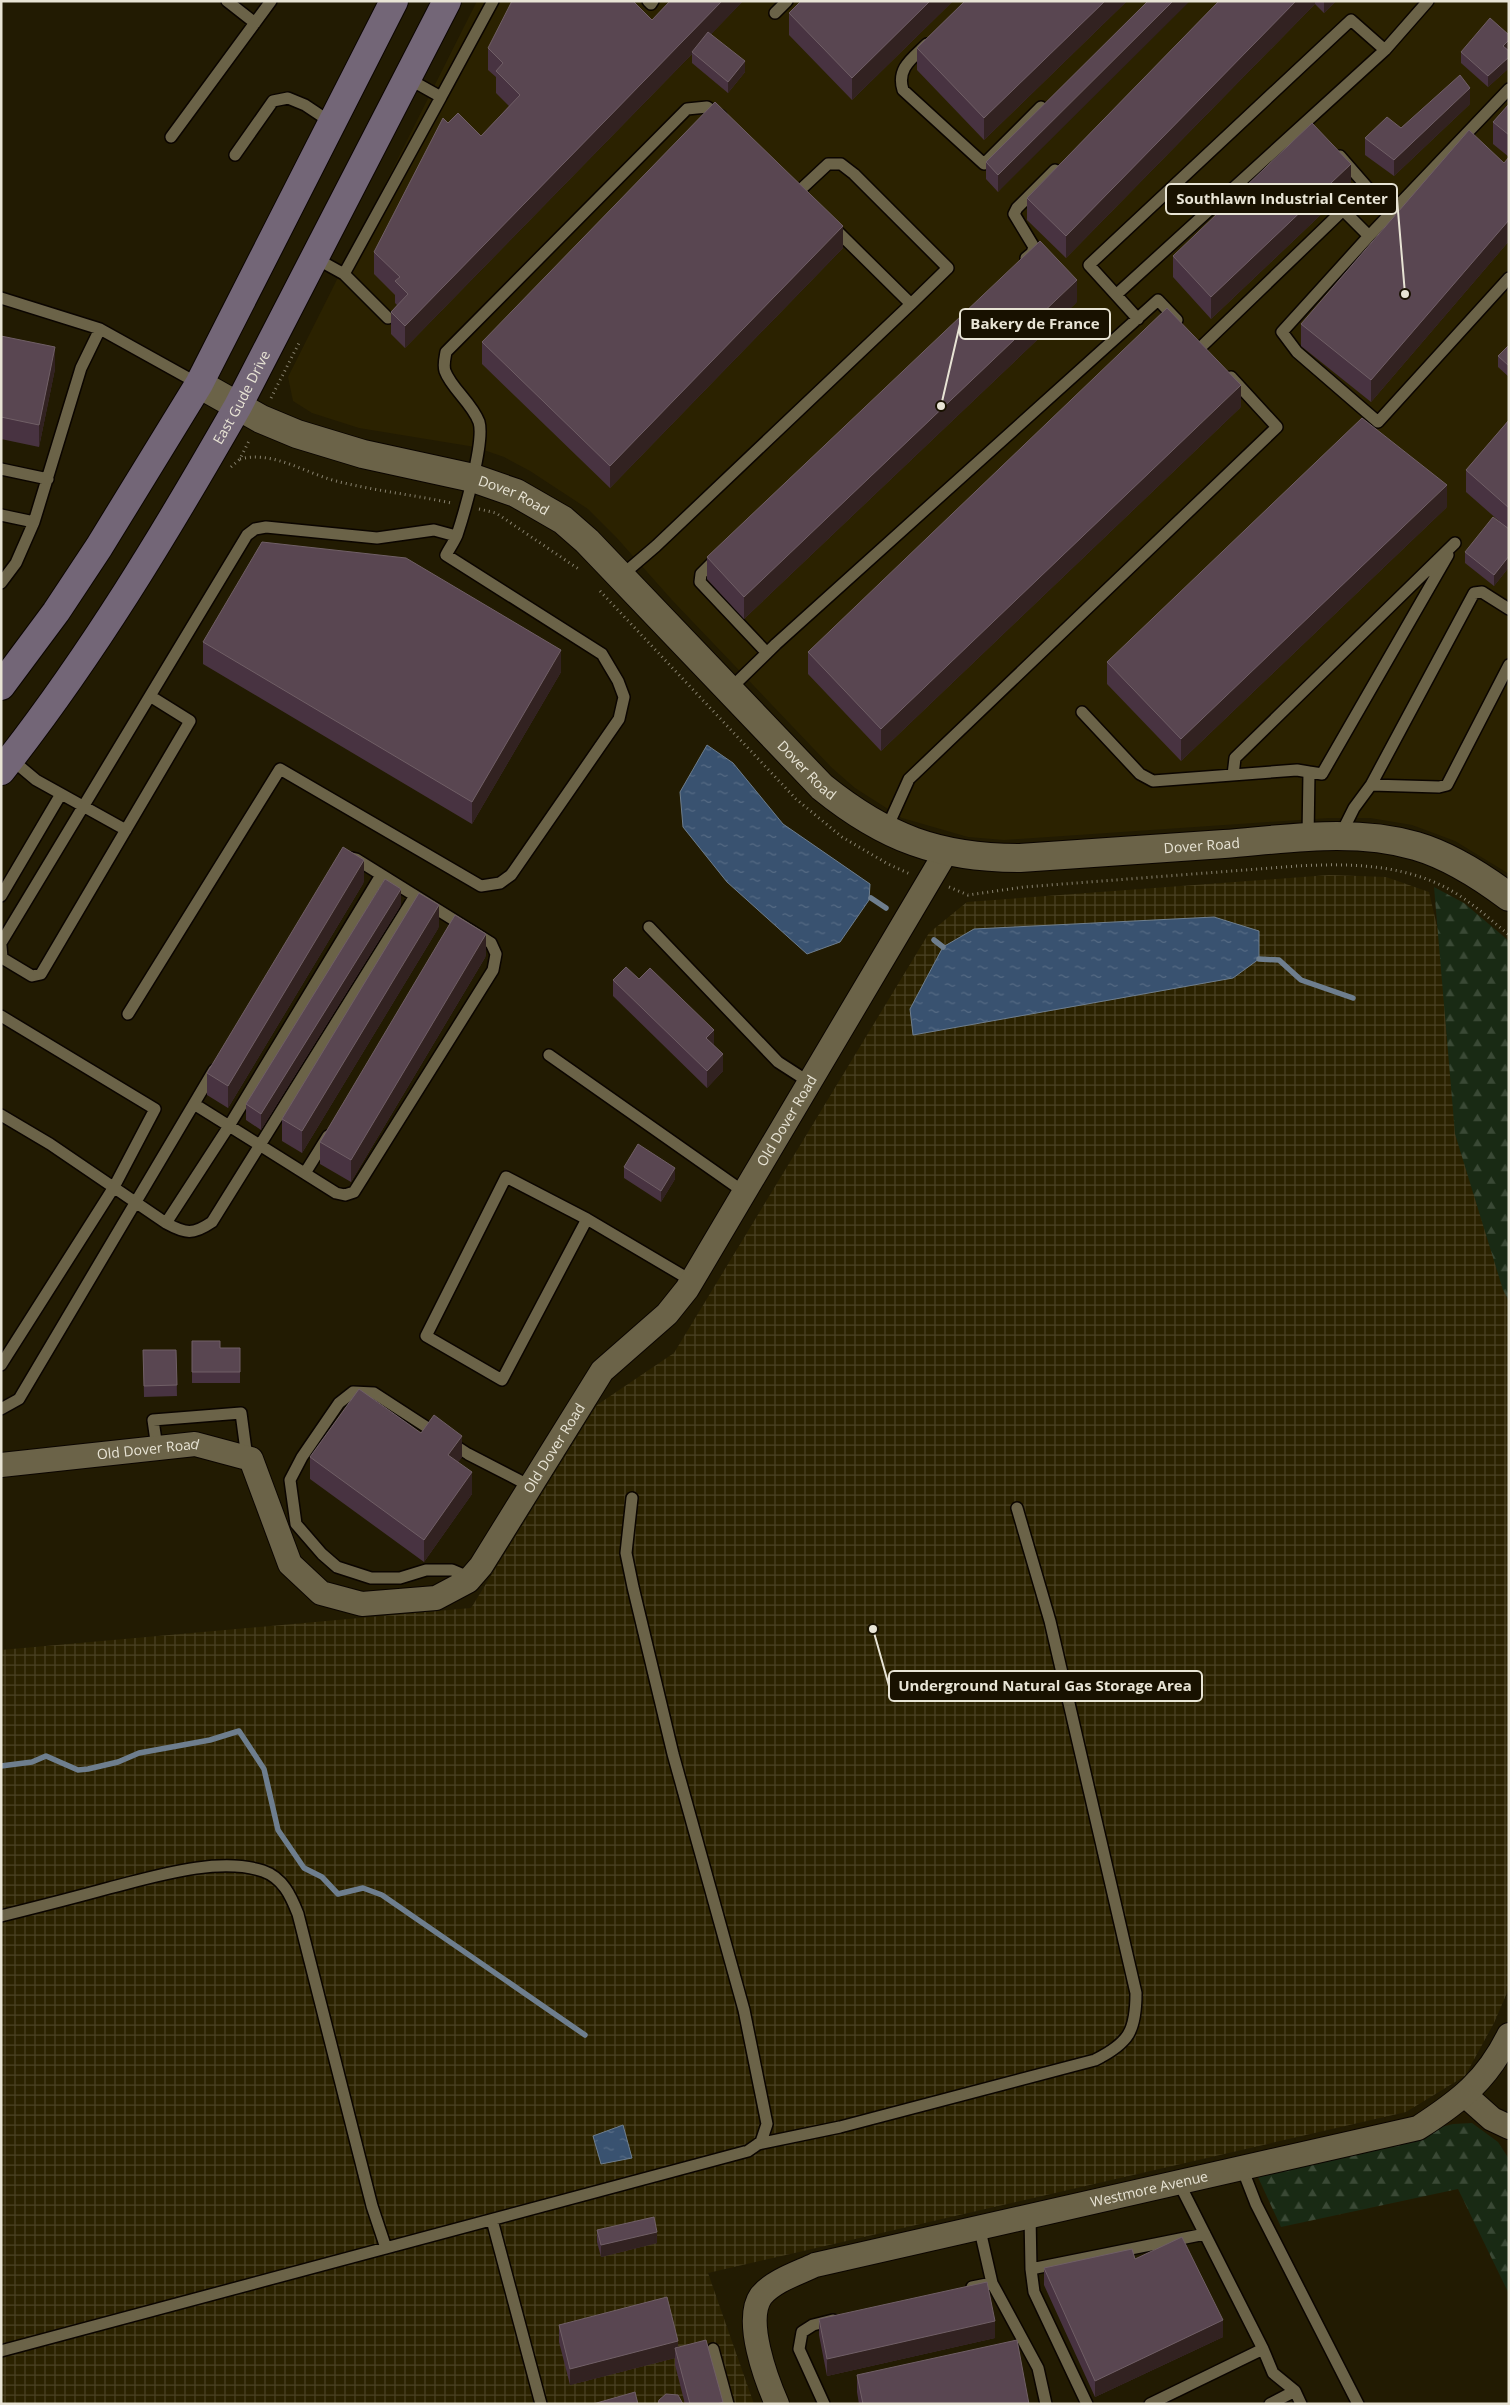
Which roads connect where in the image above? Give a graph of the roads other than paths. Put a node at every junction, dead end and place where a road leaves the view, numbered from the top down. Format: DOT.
graph roads {
  1 [pos="227,1"];
  2 [pos="271,1"];
  3 [pos="394,1"];
  4 [pos="447,1"];
  5 [pos="493,1"];
  6 [pos="648,1"];
  7 [pos="653,1"];
  8 [pos="787,1"];
  9 [pos="1428,1"];
  10 [pos="775,13"];
  11 [pos="255,23"];
  12 [pos="938,34"];
  13 [pos="1385,50"];
  14 [pos="407,78"];
  15 [pos="1509,89"];
  16 [pos="1053,96"];
  17 [pos="441,97"];
  18 [pos="332,123"];
  19 [pos="731,126"];
  20 [pos="171,137"];
  21 [pos="1334,150"];
  22 [pos="235,155"];
  23 [pos="1063,163"];
  24 [pos="798,192"];
  25 [pos="1343,210"];
  26 [pos="826,220"];
  27 [pos="1369,236"];
  28 [pos="315,258"];
  29 [pos="1018,266"];
  30 [pos="344,274"];
  31 [pos="1509,278"];
  32 [pos="1117,294"];
  33 [pos="1,298"];
  34 [pos="911,304"];
  35 [pos="388,318"];
  36 [pos="1138,319"];
  37 [pos="1183,327"];
  38 [pos="100,329"];
  39 [pos="1202,346"];
  40 [pos="1221,366"];
  41 [pos="198,384"];
  42 [pos="238,406"];
  43 [pos="1,469"];
  44 [pos="473,478"];
  45 [pos="48,479"];
  46 [pos="1,515"];
  47 [pos="34,522"];
  48 [pos="456,536"];
  49 [pos="726,549"];
  50 [pos="621,576"];
  51 [pos="1,583"];
  52 [pos="1509,609"];
  53 [pos="767,653"];
  54 [pos="1509,664"];
  55 [pos="1,686"];
  56 [pos="730,689"];
  57 [pos="150,696"];
  58 [pos="1082,712"];
  59 [pos="4,760"];
  60 [pos="1309,772"];
  61 [pos="1232,775"];
  62 [pos="1371,785"];
  63 [pos="61,794"];
  64 [pos="83,807"];
  65 [pos="126,830"];
  66 [pos="886,830"];
  67 [pos="1340,836"];
  68 [pos="1308,837"];
  69 [pos="946,852"];
  70 [pos="340,862"];
  71 [pos="381,875"];
  72 [pos="1,896"];
  73 [pos="415,896"];
  74 [pos="1509,897"];
  75 [pos="649,927"];
  76 [pos="1,945"];
  77 [pos="128,1014"];
  78 [pos="1,1016"];
  79 [pos="549,1055"];
  80 [pos="219,1062"];
  81 [pos="809,1082"];
  82 [pos="194,1104"];
  83 [pos="1,1115"];
  84 [pos="336,1123"];
  85 [pos="229,1126"];
  86 [pos="261,1146"];
  87 [pos="305,1174"];
  88 [pos="114,1186"];
  89 [pos="744,1192"];
  90 [pos="136,1202"];
  91 [pos="587,1219"];
  92 [pos="166,1223"];
  93 [pos="692,1281"];
  94 [pos="1,1365"];
  95 [pos="1,1410"];
  96 [pos="156,1448"];
  97 [pos="247,1458"];
  98 [pos="1,1465"];
  99 [pos="530,1486"];
  100 [pos="632,1498"];
  101 [pos="1017,1508"];
  102 [pos="471,1578"];
  103 [pos="1,1916"];
  104 [pos="1509,2035"];
  105 [pos="1465,2095"];
  106 [pos="1509,2127"];
  107 [pos="758,2144"];
  108 [pos="1242,2168"];
  109 [pos="1179,2183"];
  110 [pos="1030,2215"];
  111 [pos="492,2220"];
  112 [pos="979,2226"];
  113 [pos="1205,2234"];
  114 [pos="386,2248"];
  115 [pos="1031,2269"];
  116 [pos="992,2282"];
  117 [pos="964,2289"];
  118 [pos="841,2318"];
  119 [pos="713,2349"];
  120 [pos="1263,2349"];
  121 [pos="1,2351"];
  122 [pos="1295,2391"];
  123 [pos="541,2404"];
  124 [pos="728,2404"];
  125 [pos="777,2404"];
  126 [pos="824,2404"];
  127 [pos="1046,2404"];
  128 [pos="1087,2404"];
  129 [pos="1150,2404"];
  130 [pos="1270,2404"];
  131 [pos="1302,2404"];
  132 [pos="1358,2404"];
  1 -- 11 [label="lane"];
  2 -- 11 [label="lane"];
  3 -- 18 [label="main road"];
  4 -- 14 [label="main road, East Gude Drive"];
  5 -- 17 [label="lane"];
  6 -- 7 [label="lane"];
  8 -- 10 [label="lane"];
  9 -- 13 [label="lane"];
  11 -- 20 [label="lane"];
  12 -- 16 [label="lane"];
  13 -- 32 [label="lane"];
  13 -- 32 [label="lane"];
  14 -- 17 [label="lane"];
  14 -- 28 [label="main road, East Gude Drive"];
  15 -- 27 [label="lane"];
  17 -- 30 [label="lane"];
  18 -- 22 [label="lane"];
  18 -- 41 [label="main road"];
  19 -- 44 [label="lane"];
  21 -- 25 [label="lane"];
  23 -- 29 [label="lane"];
  24 -- 34 [label="lane"];
  25 -- 27 [label="lane"];
  25 -- 39 [label="lane"];
  26 -- 34 [label="lane"];
  27 -- 31 [label="lane"];
  28 -- 30 [label="lane"];
  28 -- 42 [label="main road, East Gude Drive"];
  30 -- 35 [label="lane"];
  32 -- 36 [label="lane"];
  33 -- 38 [label="lane"];
  34 -- 50 [label="lane"];
  36 -- 37 [label="lane"];
  36 -- 53 [label="lane"];
  38 -- 41 [label="lane"];
  38 -- 45 [label="lane"];
  40 -- 66 [label="lane"];
  41 -- 42 [label="street, Dover Road"];
  41 -- 55 [label="main road"];
  42 -- 44 [label="street, Dover Road"];
  42 -- 59 [label="main road, East Gude Drive"];
  43 -- 45 [label="lane"];
  44 -- 48 [label="lane"];
  44 -- 50 [label="street, Dover Road"];
  45 -- 47 [label="lane"];
  46 -- 47 [label="lane"];
  47 -- 51 [label="lane"];
  48 -- 57 [label="lane"];
  48 -- 77 [label="lane"];
  49 -- 53 [label="lane"];
  50 -- 56 [label="street, Dover Road"];
  52 -- 62 [label="lane"];
  53 -- 56 [label="lane"];
  54 -- 62 [label="lane"];
  56 -- 66 [label="street, Dover Road"];
  57 -- 64 [label="lane"];
  57 -- 65 [label="lane"];
  58 -- 61 [label="lane"];
  59 -- 63 [label="lane"];
  60 -- 61 [label="lane"];
  60 -- 61 [label="lane"];
  60 -- 68 [label="lane"];
  62 -- 67 [label="lane"];
  63 -- 64 [label="lane"];
  63 -- 72 [label="lane"];
  64 -- 65 [label="lane"];
  64 -- 76 [label="lane"];
  65 -- 76 [label="lane"];
  66 -- 69 [label="street, Dover Road"];
  67 -- 68 [label="street, Dover Road"];
  67 -- 74 [label="street, Dover Road"];
  68 -- 69 [label="street, Dover Road"];
  69 -- 81 [label="street, Old Dover Road"];
  70 -- 71 [label="lane"];
  71 -- 73 [label="lane"];
  71 -- 85 [label="lane"];
  73 -- 86 [label="lane"];
  73 -- 87 [label="lane"];
  75 -- 81 [label="lane"];
  78 -- 88 [label="lane"];
  79 -- 89 [label="lane"];
  80 -- 82 [label="lane"];
  81 -- 89 [label="street, Old Dover Road"];
  82 -- 85 [label="lane"];
  82 -- 90 [label="lane"];
  83 -- 88 [label="lane"];
  84 -- 87 [label="lane"];
  85 -- 86 [label="lane"];
  85 -- 92 [label="lane"];
  86 -- 87 [label="lane"];
  86 -- 92 [label="lane"];
  88 -- 90 [label="lane"];
  88 -- 94 [label="lane"];
  89 -- 93 [label="street, Old Dover Road"];
  90 -- 92 [label="lane"];
  90 -- 95 [label="lane"];
  91 -- 91 [label="lane"];
  91 -- 93 [label="lane"];
  93 -- 99 [label="street, Old Dover Road"];
  96 -- 97 [label="street, Old Dover Road"];
  96 -- 97 [label="lane"];
  96 -- 98 [label="street, Old Dover Road"];
  97 -- 102 [label="street, Old Dover Road"];
  99 -- 102 [label="street, Old Dover Road"];
  99 -- 102 [label="lane"];
  100 -- 107 [label="lane"];
  101 -- 107 [label="lane"];
  103 -- 114 [label="lane"];
  104 -- 105 [label="street, Westmore Avenue"];
  105 -- 106 [label="street"];
  105 -- 108 [label="street, Westmore Avenue"];
  107 -- 111 [label="lane"];
  108 -- 109 [label="street, Westmore Avenue"];
  108 -- 132 [label="lane"];
  109 -- 110 [label="street, Westmore Avenue"];
  109 -- 113 [label="lane"];
  110 -- 112 [label="street, Westmore Avenue"];
  110 -- 115 [label="lane"];
  111 -- 114 [label="lane"];
  111 -- 123 [label="lane"];
  112 -- 116 [label="lane"];
  112 -- 125 [label="street, Westmore Avenue"];
  113 -- 115 [label="lane"];
  113 -- 120 [label="lane"];
  114 -- 121 [label="lane"];
  115 -- 128 [label="lane"];
  116 -- 117 [label="lane"];
  116 -- 127 [label="lane"];
  118 -- 126 [label="lane"];
  119 -- 124 [label="lane"];
  120 -- 122 [label="lane"];
  120 -- 129 [label="lane"];
  122 -- 130 [label="lane"];
  122 -- 131 [label="lane"];
}
